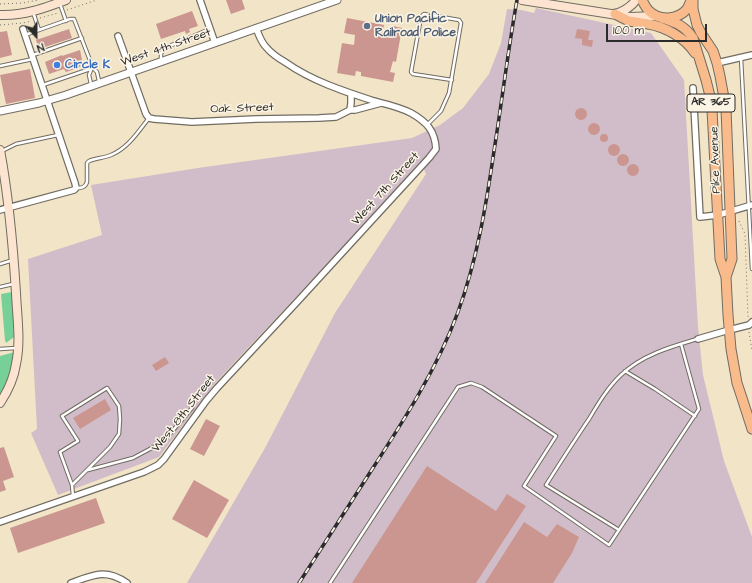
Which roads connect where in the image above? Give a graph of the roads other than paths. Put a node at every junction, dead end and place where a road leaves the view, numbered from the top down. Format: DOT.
graph roads {
  1 [pos="200,0"];
  2 [pos="337,0"];
  3 [pos="522,0"];
  4 [pos="636,0"];
  5 [pos="642,0"];
  6 [pos="692,0"];
  7 [pos="63,1"];
  8 [pos="50,3"];
  9 [pos="615,14"];
  10 [pos="0,15"];
  11 [pos="34,15"];
  12 [pos="659,17"];
  13 [pos="66,21"];
  14 [pos="256,28"];
  15 [pos="210,29"];
  16 [pos="39,30"];
  17 [pos="24,32"];
  18 [pos="118,36"];
  19 [pos="82,38"];
  20 [pos="215,43"];
  21 [pos="752,56"];
  22 [pos="32,57"];
  23 [pos="741,58"];
  24 [pos="161,62"];
  25 [pos="700,63"];
  26 [pos="717,63"];
  27 [pos="0,66"];
  28 [pos="93,68"];
  29 [pos="131,72"];
  30 [pos="452,80"];
  31 [pos="100,83"];
  32 [pos="42,86"];
  33 [pos="92,86"];
  34 [pos="693,88"];
  35 [pos="351,94"];
  36 [pos="47,101"];
  37 [pos="381,103"];
  38 [pos="350,110"];
  39 [pos="0,111"];
  40 [pos="149,118"];
  41 [pos="426,125"];
  42 [pos="58,135"];
  43 [pos="1,155"];
  44 [pos="76,188"];
  45 [pos="750,205"];
  46 [pos="9,208"];
  47 [pos="0,210"];
  48 [pos="730,211"];
  49 [pos="718,215"];
  50 [pos="14,259"];
  51 [pos="0,264"];
  52 [pos="752,269"];
  53 [pos="726,277"];
  54 [pos="15,284"];
  55 [pos="0,287"];
  56 [pos="752,322"];
  57 [pos="276,325"];
  58 [pos="729,330"];
  59 [pos="698,339"];
  60 [pos="681,344"];
  61 [pos="18,348"];
  62 [pos="0,349"];
  63 [pos="626,371"];
  64 [pos="0,403"];
  65 [pos="192,408"];
  66 [pos="694,416"];
  67 [pos="752,429"];
  68 [pos="86,470"];
  69 [pos="72,485"];
  70 [pos="73,497"];
  71 [pos="0,522"];
  72 [pos="619,530"];
  73 [pos="71,583"];
  74 [pos="127,583"];
  75 [pos="330,583"];
  1 -- 15 [label="street"];
  2 -- 14 [label="street, West 4th Street"];
  3 -- 9 [label="main road, AR 365"];
  4 -- 9 [label="main road"];
  5 -- 12 [label="main road"];
  6 -- 12 [label="main road"];
  6 -- 26 [label="main road, Pike Avenue / AR 365"];
  7 -- 8 [label="main road"];
  7 -- 13 [label="lane"];
  8 -- 11 [label="main road"];
  9 -- 12 [label="main road"];
  9 -- 25 [label="main road, AR 365"];
  10 -- 11 [label="main road"];
  11 -- 16 [label="lane"];
  12 -- 25 [label="main road, Pike Avenue"];
  13 -- 16 [label="lane"];
  13 -- 19 [label="lane"];
  14 -- 20 [label="street, West 4th Street"];
  14 -- 35 [label="street"];
  15 -- 20 [label="street"];
  15 -- 24 [label="lane"];
  16 -- 17 [label="lane"];
  17 -- 22 [label="street"];
  18 -- 29 [label="street"];
  19 -- 22 [label="lane"];
  19 -- 28 [label="lane"];
  20 -- 24 [label="street, West 4th Street"];
  21 -- 23 [label="street"];
  22 -- 27 [label="lane"];
  22 -- 32 [label="street"];
  23 -- 26 [label="street"];
  23 -- 45 [label="lane"];
  24 -- 29 [label="street, West 4th Street"];
  25 -- 49 [label="main road, Pike Avenue / AR 365"];
  26 -- 48 [label="main road, Pike Avenue / AR 365"];
  28 -- 31 [label="lane"];
  28 -- 32 [label="lane"];
  28 -- 33 [label="lane"];
  29 -- 31 [label="street, West 4th Street"];
  29 -- 40 [label="street"];
  30 -- 30 [label="lane"];
  30 -- 41 [label="lane"];
  31 -- 33 [label="street, West 4th Street"];
  32 -- 36 [label="street"];
  33 -- 36 [label="street, West 4th Street"];
  34 -- 49 [label="street"];
  35 -- 37 [label="street, West 7th Street"];
  35 -- 38 [label="street"];
  36 -- 39 [label="street, West 4th Street"];
  36 -- 42 [label="street"];
  37 -- 38 [label="street, Oak Street"];
  37 -- 41 [label="street, West 7th Street"];
  38 -- 40 [label="street, Oak Street"];
  40 -- 44 [label="lane"];
  41 -- 57 [label="street, West 7th Street"];
  42 -- 43 [label="lane"];
  42 -- 44 [label="street"];
  43 -- 46 [label="main road"];
  44 -- 46 [label="street"];
  45 -- 48 [label="street"];
  45 -- 52 [label="lane"];
  46 -- 47 [label="street"];
  46 -- 50 [label="main road"];
  48 -- 49 [label="street"];
  48 -- 53 [label="main road, Pike Avenue / AR 365"];
  49 -- 53 [label="main road, Pike Avenue / AR 365"];
  50 -- 51 [label="lane"];
  50 -- 54 [label="main road"];
  53 -- 58 [label="main road, Pike Avenue / AR 365"];
  54 -- 55 [label="lane"];
  54 -- 61 [label="main road"];
  56 -- 58 [label="street"];
  57 -- 70 [label="street, West 8th Street"];
  58 -- 59 [label="street"];
  58 -- 67 [label="main road, Pike Avenue / AR 365"];
  59 -- 60 [label="lane"];
  60 -- 63 [label="lane"];
  60 -- 66 [label="lane"];
  61 -- 62 [label="lane"];
  61 -- 64 [label="main road"];
  63 -- 66 [label="lane"];
  63 -- 72 [label="lane"];
  65 -- 68 [label="lane"];
  66 -- 72 [label="lane"];
  68 -- 69 [label="lane"];
  68 -- 69 [label="lane"];
  69 -- 70 [label="lane"];
  70 -- 71 [label="street, West 8th Street"];
  72 -- 75 [label="lane"];
  73 -- 74 [label="street"];
}
